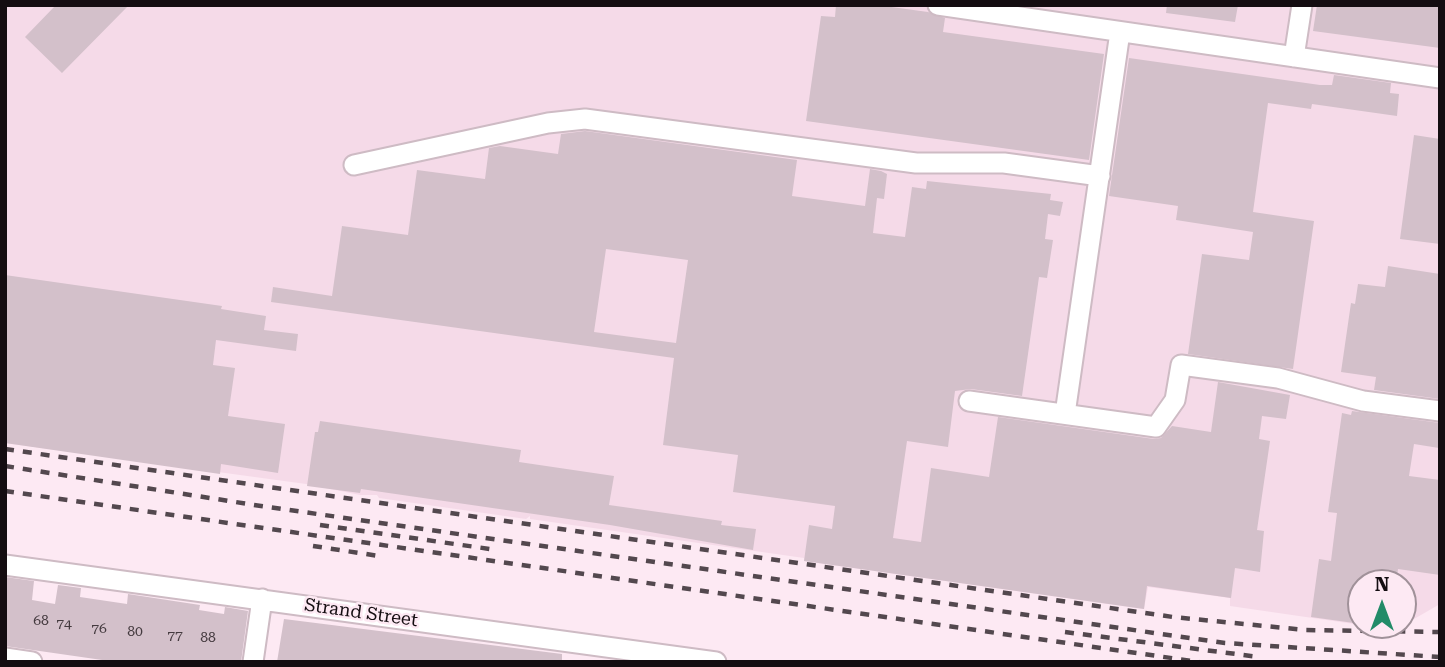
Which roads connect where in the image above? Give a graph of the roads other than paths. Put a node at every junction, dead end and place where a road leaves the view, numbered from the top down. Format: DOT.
graph roads {
  1 [pos="938,5"];
  2 [pos="1301,5"];
  3 [pos="1120,32"];
  4 [pos="1294,57"];
  5 [pos="1440,78"];
  6 [pos="354,165"];
  7 [pos="1100,176"];
  8 [pos="969,401"];
  9 [pos="1440,411"];
  10 [pos="1065,414"];
  11 [pos="5,565"];
  12 [pos="262,599"];
  13 [pos="5,658"];
  14 [pos="32,662"];
  15 [pos="253,662"];
  16 [pos="716,662"];
  1 -- 3 [label="street"];
  2 -- 4 [label="street"];
  3 -- 4 [label="street"];
  3 -- 7 [label="street"];
  4 -- 5 [label="street"];
  6 -- 7 [label="street"];
  7 -- 10 [label="street"];
  8 -- 10 [label="street"];
  9 -- 10 [label="street"];
  11 -- 12 [label="street, Strand Street"];
  12 -- 15 [label="street"];
  12 -- 16 [label="street, Strand Street"];
  13 -- 14 [label="street"];
}
